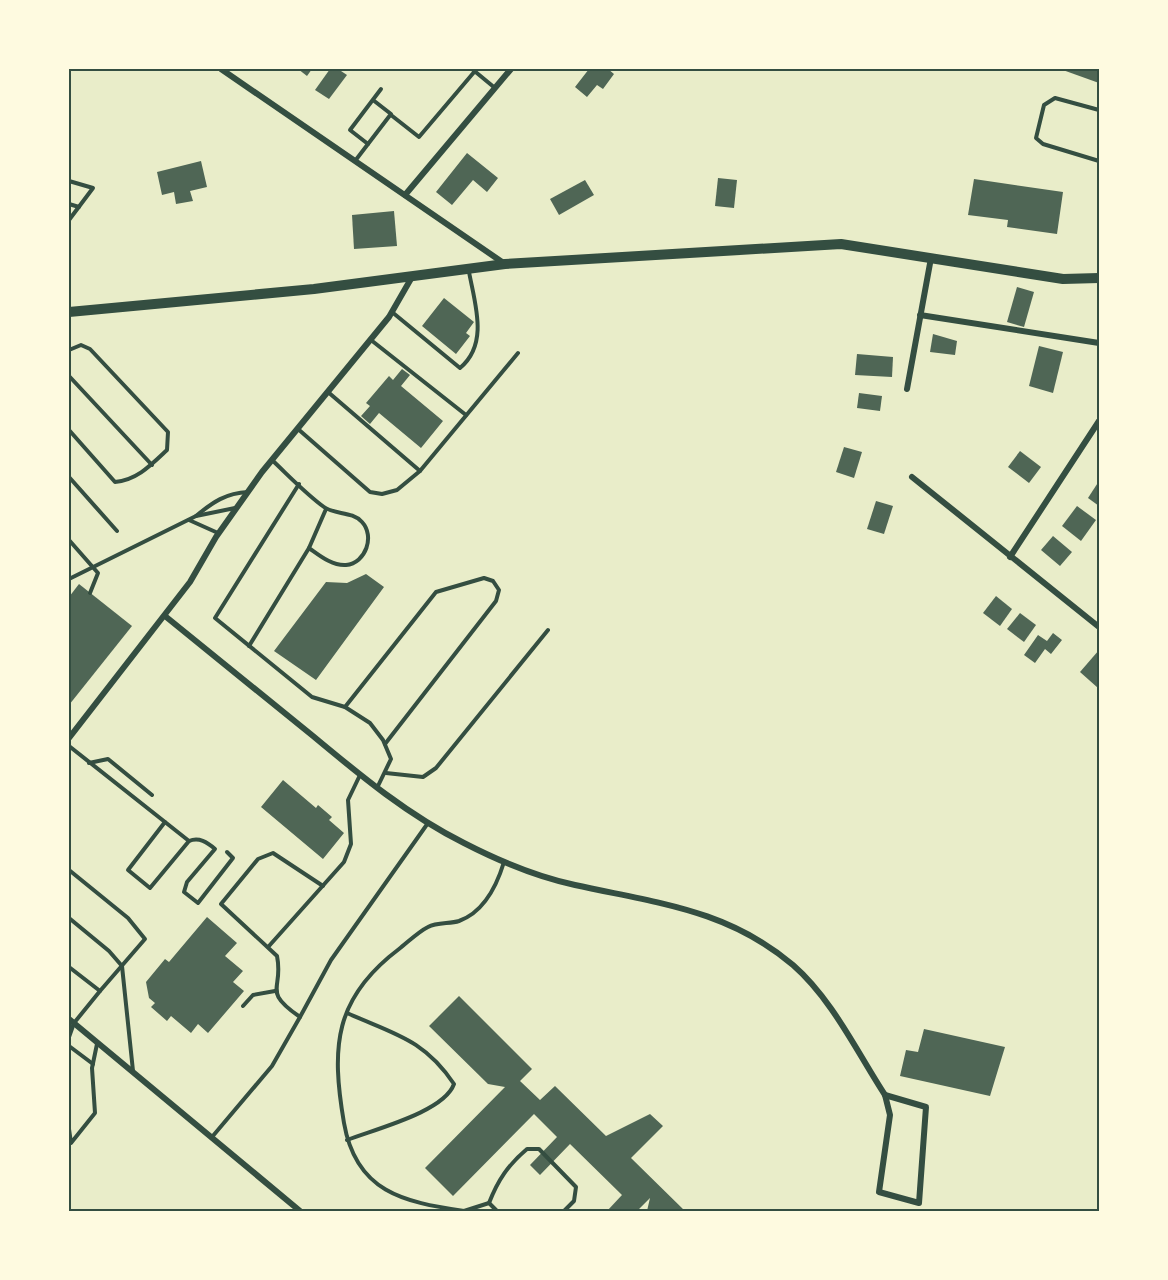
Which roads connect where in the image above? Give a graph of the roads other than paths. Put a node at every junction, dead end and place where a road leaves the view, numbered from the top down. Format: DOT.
graph roads {
  1 [pos="221,69"];
  2 [pos="511,69"];
  3 [pos="473,70"];
  4 [pos="495,88"];
  5 [pos="381,89"];
  6 [pos="373,100"];
  7 [pos="1099,110"];
  8 [pos="391,114"];
  9 [pos="368,144"];
  10 [pos="355,161"];
  11 [pos="1099,161"];
  12 [pos="69,181"];
  13 [pos="405,195"];
  14 [pos="69,204"];
  15 [pos="79,207"];
  16 [pos="69,220"];
  17 [pos="931,258"];
  18 [pos="505,264"];
  19 [pos="469,269"];
  20 [pos="413,275"];
  21 [pos="1099,278"];
  22 [pos="69,312"];
  23 [pos="392,312"];
  24 [pos="920,315"];
  25 [pos="371,340"];
  26 [pos="1099,343"];
  27 [pos="69,351"];
  28 [pos="518,353"];
  29 [pos="69,376"];
  30 [pos="907,389"];
  31 [pos="328,392"];
  32 [pos="466,415"];
  33 [pos="1099,421"];
  34 [pos="298,429"];
  35 [pos="69,430"];
  36 [pos="272,460"];
  37 [pos="152,465"];
  38 [pos="420,471"];
  39 [pos="69,477"];
  40 [pos="912,477"];
  41 [pos="299,484"];
  42 [pos="248,492"];
  43 [pos="236,507"];
  44 [pos="326,509"];
  45 [pos="196,516"];
  46 [pos="188,520"];
  47 [pos="117,531"];
  48 [pos="218,533"];
  49 [pos="69,540"];
  50 [pos="309,548"];
  51 [pos="1010,556"];
  52 [pos="93,568"];
  53 [pos="69,579"];
  54 [pos="90,593"];
  55 [pos="165,616"];
  56 [pos="1099,627"];
  57 [pos="548,630"];
  58 [pos="249,646"];
  59 [pos="345,707"];
  60 [pos="69,738"];
  61 [pos="385,744"];
  62 [pos="69,746"];
  63 [pos="88,763"];
  64 [pos="386,773"];
  65 [pos="360,775"];
  66 [pos="377,788"];
  67 [pos="152,795"];
  68 [pos="165,822"];
  69 [pos="428,823"];
  70 [pos="189,841"];
  71 [pos="227,852"];
  72 [pos="504,861"];
  73 [pos="69,870"];
  74 [pos="323,886"];
  75 [pos="69,918"];
  76 [pos="268,946"];
  77 [pos="122,966"];
  78 [pos="69,967"];
  79 [pos="275,991"];
  80 [pos="100,992"];
  81 [pos="243,1006"];
  82 [pos="347,1012"];
  83 [pos="300,1017"];
  84 [pos="72,1021"];
  85 [pos="69,1037"];
  86 [pos="98,1043"];
  87 [pos="69,1046"];
  88 [pos="93,1064"];
  89 [pos="133,1072"];
  90 [pos="885,1095"];
  91 [pos="69,1129"];
  92 [pos="212,1137"];
  93 [pos="347,1140"];
  94 [pos="70,1144"];
  95 [pos="489,1203"];
  96 [pos="297,1210"];
  97 [pos="464,1211"];
  98 [pos="496,1211"];
  99 [pos="564,1211"];
  1 -- 10 [label="street"];
  2 -- 4 [label="street"];
  3 -- 4 [label="lane"];
  3 -- 8 [label="lane"];
  4 -- 13 [label="street"];
  5 -- 6 [label="lane"];
  6 -- 8 [label="lane"];
  6 -- 9 [label="lane"];
  7 -- 11 [label="lane"];
  8 -- 9 [label="lane"];
  9 -- 10 [label="lane"];
  10 -- 13 [label="street"];
  12 -- 15 [label="lane"];
  13 -- 18 [label="street"];
  14 -- 15 [label="lane"];
  15 -- 16 [label="lane"];
  17 -- 18 [label="main road"];
  17 -- 21 [label="main road"];
  17 -- 24 [label="street"];
  18 -- 19 [label="main road"];
  19 -- 20 [label="main road"];
  19 -- 23 [label="lane"];
  20 -- 22 [label="main road"];
  20 -- 23 [label="street"];
  23 -- 25 [label="street"];
  24 -- 26 [label="street"];
  24 -- 30 [label="street"];
  25 -- 31 [label="street"];
  25 -- 32 [label="lane"];
  27 -- 37 [label="lane"];
  28 -- 32 [label="lane"];
  29 -- 37 [label="lane"];
  31 -- 34 [label="street"];
  31 -- 38 [label="lane"];
  32 -- 38 [label="lane"];
  33 -- 51 [label="street"];
  34 -- 36 [label="street"];
  34 -- 38 [label="lane"];
  35 -- 37 [label="lane"];
  36 -- 41 [label="lane"];
  36 -- 42 [label="street"];
  39 -- 47 [label="lane"];
  40 -- 51 [label="street"];
  41 -- 44 [label="lane"];
  41 -- 58 [label="lane"];
  42 -- 43 [label="street"];
  42 -- 45 [label="lane"];
  43 -- 45 [label="lane"];
  43 -- 48 [label="street"];
  44 -- 50 [label="lane"];
  44 -- 50 [label="lane"];
  45 -- 46 [label="lane"];
  46 -- 48 [label="lane"];
  46 -- 52 [label="lane"];
  48 -- 55 [label="street"];
  49 -- 52 [label="lane"];
  50 -- 58 [label="lane"];
  51 -- 56 [label="street"];
  52 -- 53 [label="lane"];
  52 -- 54 [label="lane"];
  55 -- 60 [label="street"];
  55 -- 65 [label="street"];
  57 -- 64 [label="lane"];
  58 -- 59 [label="lane"];
  59 -- 61 [label="lane"];
  59 -- 61 [label="lane"];
  61 -- 64 [label="lane"];
  62 -- 63 [label="lane"];
  63 -- 67 [label="lane"];
  63 -- 68 [label="lane"];
  64 -- 66 [label="lane"];
  65 -- 66 [label="street"];
  65 -- 74 [label="lane"];
  66 -- 69 [label="street"];
  68 -- 70 [label="lane"];
  68 -- 70 [label="lane"];
  69 -- 72 [label="street"];
  69 -- 83 [label="lane"];
  70 -- 71 [label="lane"];
  72 -- 82 [label="lane"];
  72 -- 90 [label="street"];
  73 -- 77 [label="lane"];
  74 -- 76 [label="lane"];
  74 -- 76 [label="lane"];
  75 -- 77 [label="lane"];
  76 -- 79 [label="lane"];
  77 -- 80 [label="lane"];
  77 -- 89 [label="lane"];
  78 -- 80 [label="lane"];
  79 -- 81 [label="lane"];
  79 -- 83 [label="lane"];
  80 -- 84 [label="lane"];
  82 -- 93 [label="lane"];
  82 -- 93 [label="lane"];
  83 -- 92 [label="lane"];
  84 -- 85 [label="lane"];
  84 -- 86 [label="street"];
  86 -- 88 [label="lane"];
  86 -- 89 [label="street"];
  87 -- 88 [label="lane"];
  88 -- 94 [label="lane"];
  89 -- 92 [label="street"];
  90 -- 90 [label="street"];
  91 -- 94 [label="lane"];
  92 -- 96 [label="street"];
  93 -- 97 [label="lane"];
  95 -- 97 [label="lane"];
  95 -- 98 [label="lane"];
  95 -- 99 [label="lane"];
}
